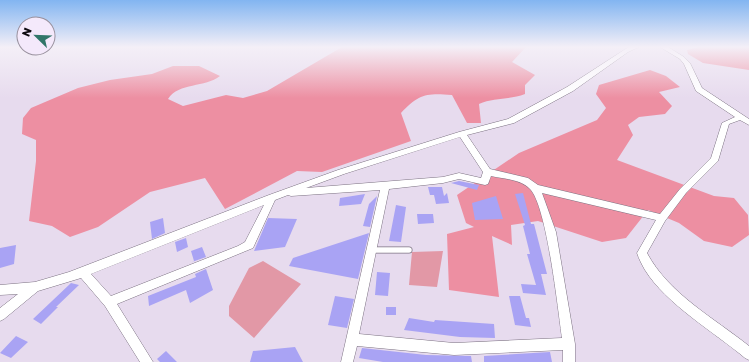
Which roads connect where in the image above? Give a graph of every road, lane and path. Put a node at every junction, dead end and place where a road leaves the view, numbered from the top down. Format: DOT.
graph roads {
  1 [pos="607,64"];
  2 [pos="687,64"];
  3 [pos="741,117"];
  4 [pos="749,123"];
  5 [pos="462,134"];
  6 [pos="487,172"];
  7 [pos="386,186"];
  8 [pos="535,188"];
  9 [pos="275,196"];
  10 [pos="662,218"];
  11 [pos="372,250"];
  12 [pos="409,250"];
  13 [pos="83,272"];
  14 [pos="35,287"];
  15 [pos="0,290"];
  16 [pos="109,302"];
  17 [pos="0,315"];
  18 [pos="352,338"];
  19 [pos="569,344"];
  20 [pos="749,354"];
  21 [pos="147,362"];
  22 [pos="347,362"];
  23 [pos="570,362"];
  1 -- 5 [label="street"];
  2 -- 3 [label="street"];
  3 -- 4 [label="street"];
  3 -- 10 [label="street"];
  5 -- 6 [label="street"];
  5 -- 9 [label="street"];
  6 -- 7 [label="street"];
  6 -- 8 [label="street"];
  7 -- 9 [label="street"];
  7 -- 11 [label="street"];
  8 -- 10 [label="street"];
  8 -- 19 [label="street"];
  9 -- 13 [label="street"];
  9 -- 16 [label="street"];
  10 -- 20 [label="street"];
  11 -- 12 [label="lane"];
  11 -- 18 [label="street"];
  13 -- 14 [label="street"];
  13 -- 16 [label="street"];
  14 -- 15 [label="street"];
  14 -- 17 [label="street"];
  16 -- 21 [label="street"];
  18 -- 19 [label="street"];
  18 -- 22 [label="street"];
  19 -- 23 [label="street"];
}
